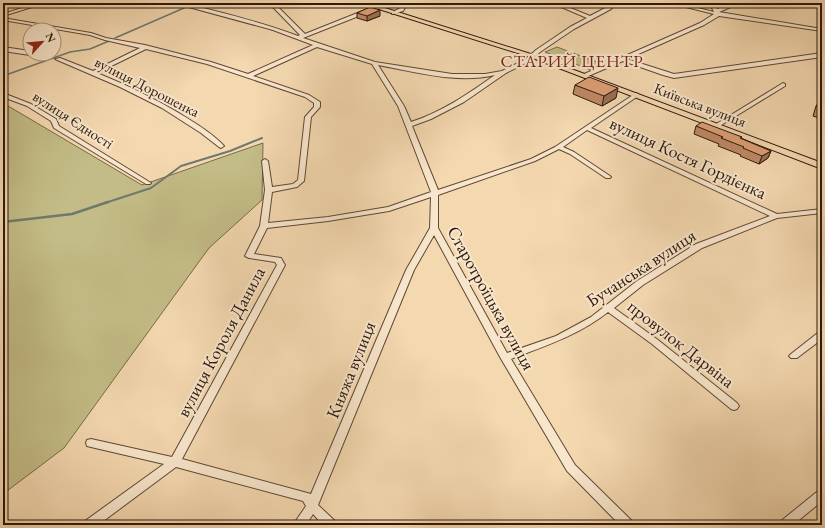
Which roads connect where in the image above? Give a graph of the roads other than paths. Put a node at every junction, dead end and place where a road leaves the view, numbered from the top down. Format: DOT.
graph roads {
  1 [pos="43,3"];
  2 [pos="176,3"];
  3 [pos="271,3"];
  4 [pos="363,3"];
  5 [pos="406,3"];
  6 [pos="554,3"];
  7 [pos="614,3"];
  8 [pos="672,3"];
  9 [pos="715,3"];
  10 [pos="738,3"];
  11 [pos="377,8"];
  12 [pos="717,12"];
  13 [pos="394,13"];
  14 [pos="3,16"];
  15 [pos="591,18"];
  16 [pos="3,19"];
  17 [pos="822,30"];
  18 [pos="301,37"];
  19 [pos="317,45"];
  20 [pos="145,47"];
  21 [pos="3,49"];
  22 [pos="22,52"];
  23 [pos="822,55"];
  24 [pos="532,56"];
  25 [pos="622,59"];
  26 [pos="62,61"];
  27 [pos="374,63"];
  28 [pos="504,72"];
  29 [pos="93,73"];
  30 [pos="249,76"];
  31 [pos="584,76"];
  32 [pos="473,77"];
  33 [pos="488,84"];
  34 [pos="783,85"];
  35 [pos="3,95"];
  36 [pos="636,95"];
  37 [pos="720,124"];
  38 [pos="409,125"];
  39 [pos="587,128"];
  40 [pos="221,146"];
  41 [pos="559,147"];
  42 [pos="265,161"];
  43 [pos="822,166"];
  44 [pos="608,177"];
  45 [pos="148,183"];
  46 [pos="269,190"];
  47 [pos="435,192"];
  48 [pos="822,211"];
  49 [pos="776,216"];
  50 [pos="264,226"];
  51 [pos="434,228"];
  52 [pos="608,308"];
  53 [pos="822,334"];
  54 [pos="794,356"];
  55 [pos="505,357"];
  56 [pos="734,406"];
  57 [pos="91,443"];
  58 [pos="176,462"];
  59 [pos="822,494"];
  60 [pos="312,506"];
  61 [pos="89,525"];
  62 [pos="299,525"];
  63 [pos="331,525"];
  64 [pos="628,525"];
  65 [pos="785,525"];
  1 -- 14 [label="street"];
  2 -- 18 [label="street"];
  3 -- 18 [label="street"];
  4 -- 11 [label="main road, Київська вулиця"];
  5 -- 13 [label="street"];
  6 -- 15 [label="street"];
  7 -- 15 [label="street"];
  8 -- 12 [label="street"];
  9 -- 12 [label="street"];
  10 -- 12 [label="street"];
  11 -- 13 [label="main road, Київська вулиця"];
  11 -- 18 [label="street"];
  12 -- 17 [label="street"];
  12 -- 25 [label="street"];
  13 -- 24 [label="main road, Київська вулиця"];
  15 -- 24 [label="street"];
  16 -- 20 [label="street"];
  18 -- 19 [label="street"];
  19 -- 27 [label="street"];
  19 -- 30 [label="street"];
  20 -- 29 [label="street"];
  20 -- 30 [label="street"];
  21 -- 22 [label="street"];
  23 -- 25 [label="street"];
  24 -- 28 [label="street"];
  24 -- 31 [label="main road, Київська вулиця"];
  25 -- 31 [label="street"];
  26 -- 29 [label="street, вулиця Дорошенка"];
  27 -- 32 [label="street"];
  27 -- 38 [label="street, Старотроїцька вулиця"];
  28 -- 32 [label="street"];
  28 -- 33 [label="street"];
  29 -- 40 [label="street, вулиця Дорошенка"];
  30 -- 46 [label="street"];
  31 -- 36 [label="main road, Київська вулиця"];
  32 -- 33 [label="street"];
  33 -- 38 [label="street"];
  34 -- 37 [label="street"];
  35 -- 45 [label="street, вулиця Єдності"];
  36 -- 37 [label="main road, Київська вулиця"];
  36 -- 39 [label="street"];
  37 -- 43 [label="main road, Київська вулиця"];
  38 -- 47 [label="street, Старотроїцька вулиця"];
  39 -- 41 [label="street"];
  39 -- 49 [label="street, вулиця Костя Гордієнка"];
  41 -- 44 [label="street"];
  41 -- 47 [label="street"];
  42 -- 46 [label="street, вулиця Короля Данила"];
  46 -- 50 [label="street, вулиця Короля Данила"];
  47 -- 50 [label="street"];
  47 -- 51 [label="street, Старотроїцька вулиця"];
  48 -- 49 [label="street, Бучанська вулиця"];
  49 -- 52 [label="street, Бучанська вулиця"];
  50 -- 58 [label="street, вулиця Короля Данила"];
  51 -- 55 [label="street, Старотроїцька вулиця"];
  51 -- 60 [label="street, Княжа вулиця"];
  52 -- 55 [label="street, Бучанська вулиця"];
  52 -- 56 [label="street, провулок Дарвіна"];
  53 -- 54 [label="street"];
  55 -- 64 [label="street, Старотроїцька вулиця"];
  57 -- 58 [label="street"];
  58 -- 60 [label="street"];
  58 -- 61 [label="street, вулиця Короля Данила"];
  59 -- 65 [label="street"];
  60 -- 62 [label="street, Княжа вулиця"];
  60 -- 63 [label="street"];
}
